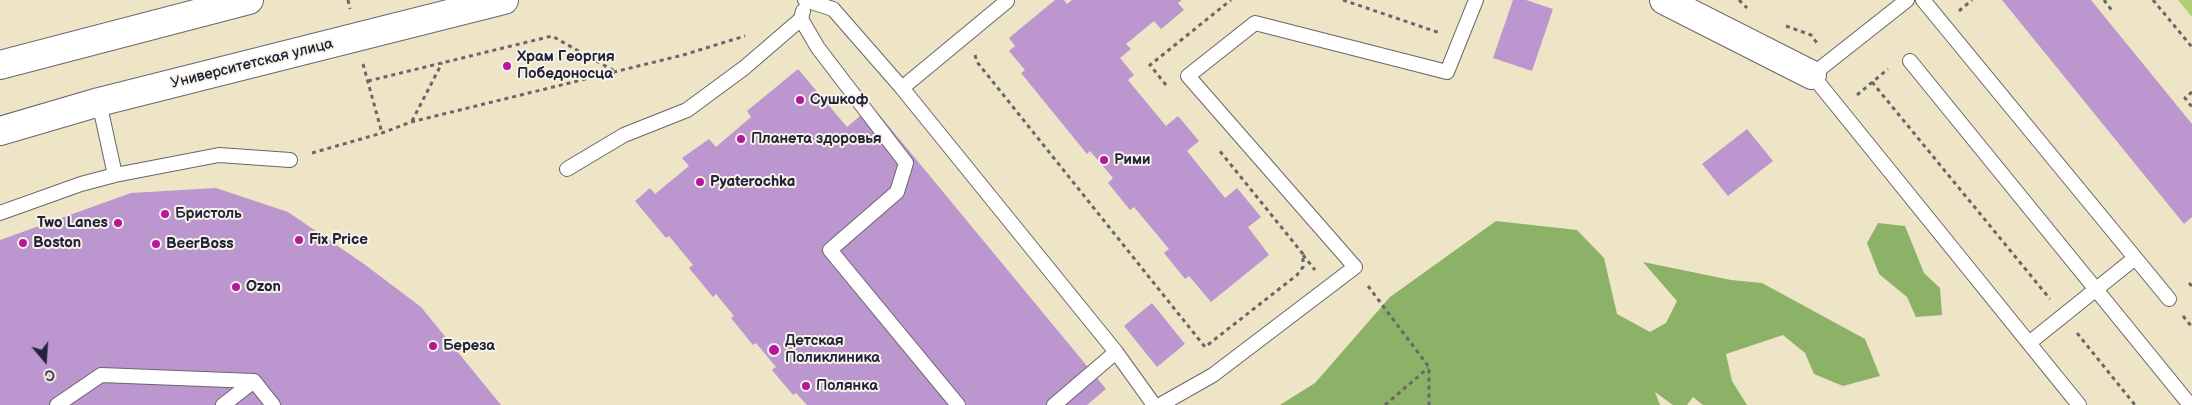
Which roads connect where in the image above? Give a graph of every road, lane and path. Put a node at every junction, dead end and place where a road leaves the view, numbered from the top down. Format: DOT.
graph roads {
  1 [pos="249,0"];
  2 [pos="504,0"];
  3 [pos="805,0"];
  4 [pos="1231,0"];
  5 [pos="1344,0"];
  6 [pos="1476,0"];
  7 [pos="1907,0"];
  8 [pos="1922,0"];
  9 [pos="2104,0"];
  10 [pos="2153,0"];
  11 [pos="1008,1"];
  12 [pos="1669,2"];
  13 [pos="2113,12"];
  14 [pos="801,19"];
  15 [pos="747,36"];
  16 [pos="1446,36"];
  17 [pos="2192,47"];
  18 [pos="974,50"];
  19 [pos="443,62"];
  20 [pos="1910,62"];
  21 [pos="0,65"];
  22 [pos="616,72"];
  23 [pos="1812,75"];
  24 [pos="368,81"];
  25 [pos="1872,82"];
  26 [pos="902,88"];
  27 [pos="1169,88"];
  28 [pos="2192,92"];
  29 [pos="99,102"];
  30 [pos="2192,107"];
  31 [pos="411,122"];
  32 [pos="0,131"];
  33 [pos="1218,148"];
  34 [pos="290,160"];
  35 [pos="567,169"];
  36 [pos="115,175"];
  37 [pos="0,213"];
  38 [pos="2135,258"];
  39 [pos="1354,267"];
  40 [pos="2096,289"];
  41 [pos="2169,299"];
  42 [pos="2063,316"];
  43 [pos="2029,343"];
  44 [pos="1116,352"];
  45 [pos="1429,368"];
  46 [pos="254,381"];
  47 [pos="58,405"];
  48 [pos="223,405"];
  49 [pos="274,405"];
  50 [pos="958,405"];
  51 [pos="1054,405"];
  52 [pos="1154,405"];
  53 [pos="1160,405"];
  54 [pos="1385,405"];
  55 [pos="1429,405"];
  56 [pos="2079,405"];
  57 [pos="2135,405"];
  58 [pos="2190,405"];
  1 -- 21 [label="main road"];
  2 -- 29 [label="main road, Университетская улица"];
  3 -- 14 [label="lane"];
  3 -- 26 [label="lane"];
  4 -- 27 [label="path"];
  5 -- 16 [label="path"];
  6 -- 39 [label="lane"];
  7 -- 23 [label="lane"];
  8 -- 38 [label="lane"];
  9 -- 13 [label="path"];
  10 -- 17 [label="path"];
  11 -- 26 [label="lane"];
  12 -- 23 [label="main road"];
  14 -- 35 [label="lane"];
  14 -- 50 [label="lane"];
  15 -- 22 [label="path"];
  18 -- 33 [label="path"];
  19 -- 22 [label="path"];
  19 -- 24 [label="path"];
  19 -- 31 [label="path"];
  20 -- 40 [label="lane"];
  22 -- 31 [label="path"];
  23 -- 43 [label="lane"];
  25 -- 42 [label="path"];
  26 -- 44 [label="lane"];
  28 -- 30 [label="path"];
  29 -- 32 [label="main road, Университетская улица"];
  29 -- 36 [label="lane"];
  31 -- 34 [label="path"];
  34 -- 36 [label="lane"];
  36 -- 37 [label="lane"];
  38 -- 40 [label="lane"];
  38 -- 41 [label="lane"];
  39 -- 45 [label="path"];
  39 -- 53 [label="lane"];
  40 -- 42 [label="lane"];
  40 -- 58 [label="lane"];
  42 -- 43 [label="lane"];
  42 -- 57 [label="path"];
  43 -- 56 [label="lane"];
  44 -- 51 [label="lane"];
  44 -- 52 [label="lane"];
  45 -- 54 [label="path"];
  45 -- 55 [label="path"];
  46 -- 47 [label="lane"];
  46 -- 48 [label="lane"];
  46 -- 49 [label="lane"];
}
